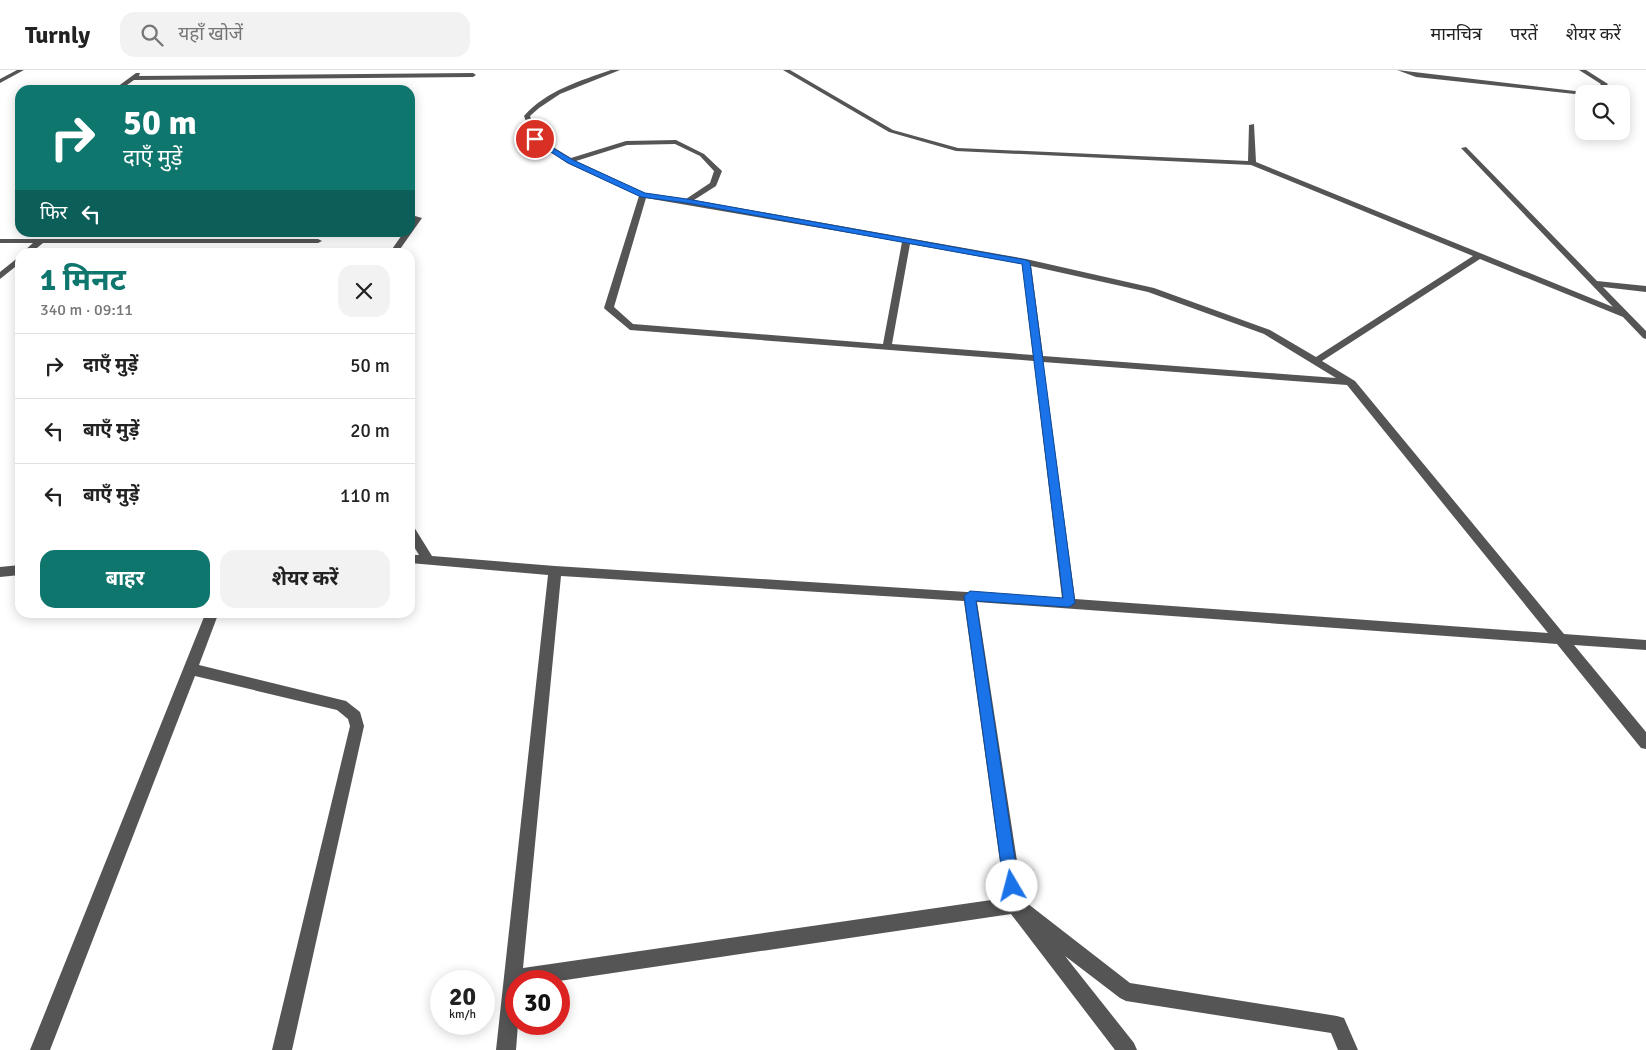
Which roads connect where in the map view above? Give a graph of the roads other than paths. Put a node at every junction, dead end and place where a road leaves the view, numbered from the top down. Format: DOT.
graph roads {
  1 [pos="21,70"];
  2 [pos="144,70"];
  3 [pos="618,70"];
  4 [pos="786,70"];
  5 [pos="1400,70"];
  6 [pos="1582,70"];
  7 [pos="473,75"];
  8 [pos="132,78"];
  9 [pos="0,81"];
  10 [pos="123,85"];
  11 [pos="1604,85"];
  12 [pos="1575,92"];
  13 [pos="1252,125"];
  14 [pos="1464,148"];
  15 [pos="570,161"];
  16 [pos="1252,163"];
  17 [pos="643,195"];
  18 [pos="687,201"];
  19 [pos="418,218"];
  20 [pos="415,222"];
  21 [pos="404,237"];
  22 [pos="907,240"];
  23 [pos="0,241"];
  24 [pos="41,241"];
  25 [pos="318,241"];
  26 [pos="33,248"];
  27 [pos="397,248"];
  28 [pos="1481,255"];
  29 [pos="1026,262"];
  30 [pos="15,263"];
  31 [pos="0,276"];
  32 [pos="1594,284"];
  33 [pos="1646,289"];
  34 [pos="1625,315"];
  35 [pos="1646,336"];
  36 [pos="887,346"];
  37 [pos="1039,358"];
  38 [pos="1315,362"];
  39 [pos="1351,383"];
  40 [pos="415,539"];
  41 [pos="415,559"];
  42 [pos="427,559"];
  43 [pos="15,570"];
  44 [pos="555,571"];
  45 [pos="0,572"];
  46 [pos="970,596"];
  47 [pos="1069,603"];
  48 [pos="211,618"];
  49 [pos="1561,640"];
  50 [pos="1646,645"];
  51 [pos="191,669"];
  52 [pos="1646,743"];
  53 [pos="1015,905"];
  54 [pos="514,970"];
  55 [pos="570,971"];
  56 [pos="507,1035"];
  57 [pos="40,1050"];
  58 [pos="282,1050"];
  59 [pos="506,1050"];
  60 [pos="1127,1050"];
  61 [pos="1348,1050"];
  1 -- 9 [label="street"];
  2 -- 8 [label="street"];
  3 -- 15 [label="street"];
  4 -- 16 [label="street"];
  5 -- 12 [label="street"];
  6 -- 11 [label="street"];
  7 -- 8 [label="street"];
  8 -- 10 [label="street"];
  13 -- 16 [label="street"];
  14 -- 32 [label="street"];
  15 -- 17 [label="street"];
  15 -- 18 [label="street"];
  16 -- 28 [label="street"];
  17 -- 18 [label="street"];
  17 -- 36 [label="street"];
  18 -- 22 [label="street"];
  19 -- 20 [label="street"];
  21 -- 27 [label="street"];
  22 -- 29 [label="street"];
  22 -- 36 [label="street"];
  23 -- 24 [label="street"];
  24 -- 25 [label="street"];
  24 -- 26 [label="street"];
  28 -- 34 [label="street"];
  28 -- 38 [label="street"];
  29 -- 37 [label="street"];
  29 -- 38 [label="street"];
  30 -- 31 [label="street"];
  32 -- 33 [label="street"];
  32 -- 34 [label="street"];
  34 -- 35 [label="street"];
  36 -- 37 [label="street"];
  37 -- 39 [label="street"];
  37 -- 47 [label="street"];
  38 -- 39 [label="street"];
  39 -- 49 [label="street"];
  40 -- 42 [label="street"];
  41 -- 42 [label="street"];
  42 -- 44 [label="street"];
  43 -- 45 [label="street"];
  44 -- 46 [label="street"];
  44 -- 54 [label="street"];
  46 -- 47 [label="street"];
  46 -- 53 [label="street"];
  47 -- 49 [label="street"];
  48 -- 51 [label="street"];
  49 -- 50 [label="street"];
  49 -- 52 [label="street"];
  51 -- 57 [label="street"];
  51 -- 58 [label="street"];
  53 -- 55 [label="street"];
  53 -- 60 [label="street"];
  53 -- 61 [label="street"];
  56 -- 59 [label="street"];
}
